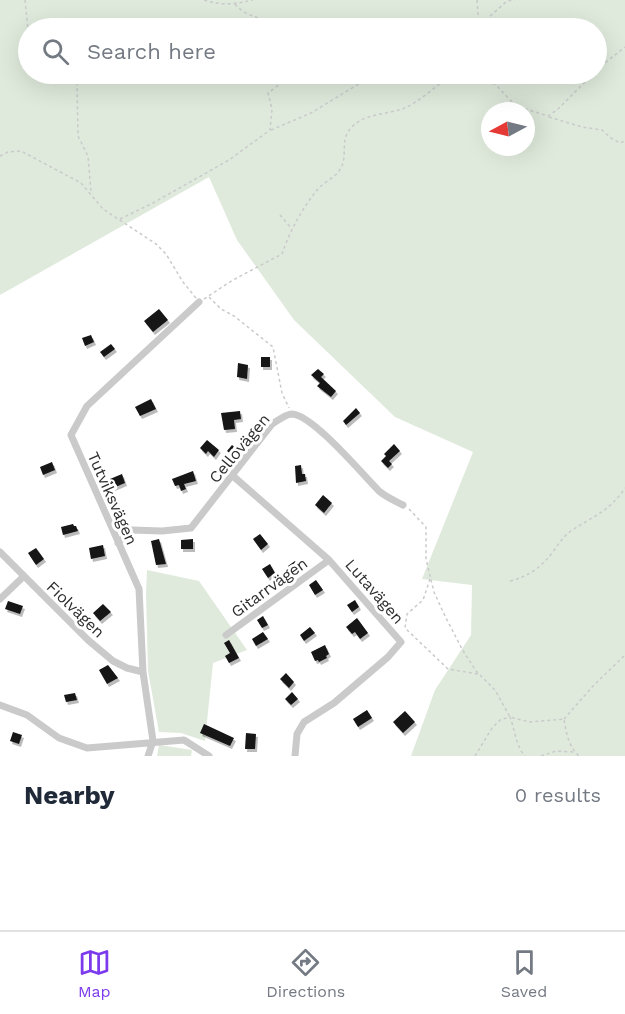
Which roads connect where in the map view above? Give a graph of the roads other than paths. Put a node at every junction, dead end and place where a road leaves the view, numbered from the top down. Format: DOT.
graph roads {
  1 [pos="200,302"];
  2 [pos="233,476"];
  3 [pos="403,505"];
  4 [pos="118,543"];
  5 [pos="0,552"];
  6 [pos="329,560"];
  7 [pos="24,577"];
  8 [pos="0,599"];
  9 [pos="226,636"];
  10 [pos="143,672"];
  11 [pos="0,705"];
  12 [pos="153,741"];
  13 [pos="148,756"];
  14 [pos="209,756"];
  15 [pos="295,756"];
  1 -- 4 [label="street, Tutviksvägen"];
  2 -- 3 [label="street, Cellovägen"];
  2 -- 4 [label="street, Cellovägen"];
  2 -- 6 [label="street, Lutavägen"];
  4 -- 10 [label="street, Tutviksvägen"];
  5 -- 7 [label="street, Fiolvägen"];
  6 -- 9 [label="street, Gitarrvägen"];
  6 -- 15 [label="street, Lutavägen"];
  7 -- 8 [label="street"];
  7 -- 10 [label="street, Fiolvägen"];
  10 -- 12 [label="street, Tutviksvägen"];
  11 -- 12 [label="street"];
  12 -- 13 [label="street, Tutviksvägen"];
  12 -- 14 [label="street"];
}
